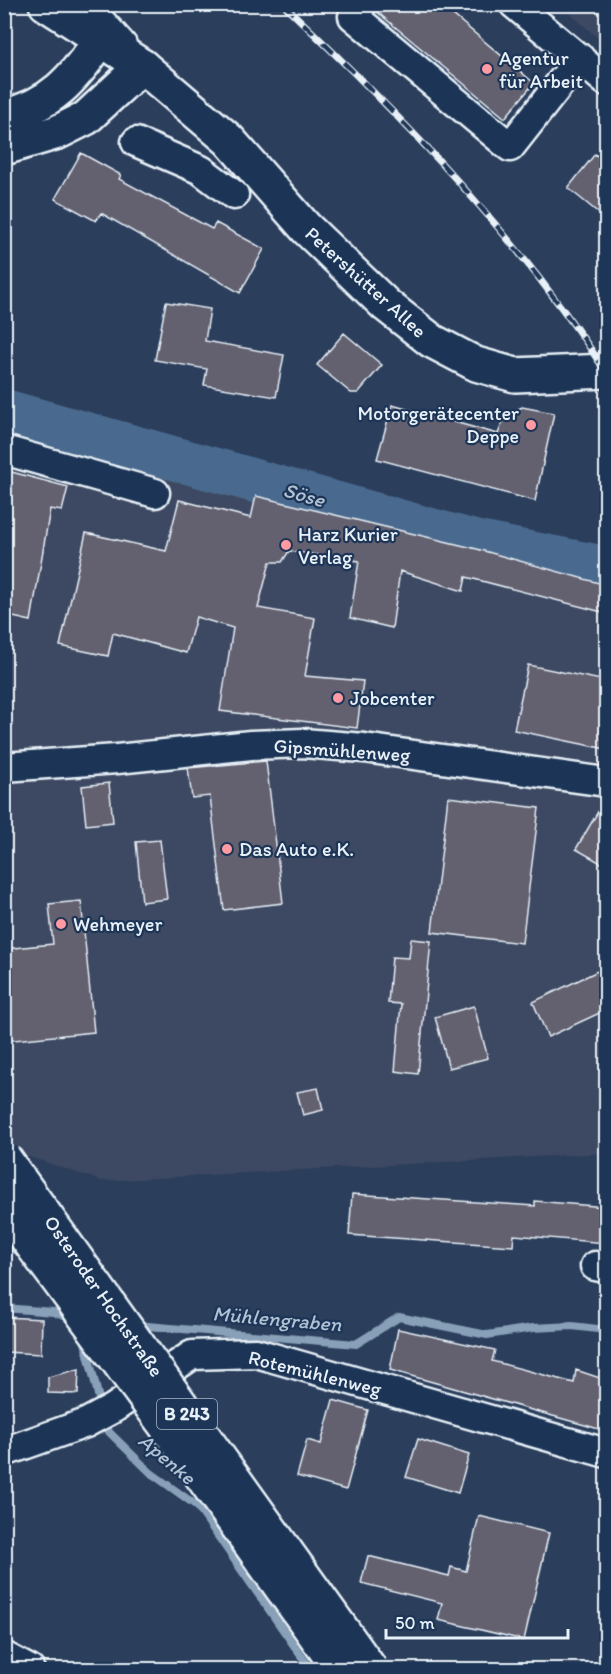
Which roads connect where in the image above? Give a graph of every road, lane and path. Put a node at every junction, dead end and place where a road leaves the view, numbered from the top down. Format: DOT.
graph roads {
  1 [pos="46,4"];
  2 [pos="85,4"];
  3 [pos="363,4"];
  4 [pos="514,4"];
  5 [pos="100,41"];
  6 [pos="580,58"];
  7 [pos="142,66"];
  8 [pos="606,81"];
  9 [pos="7,131"];
  10 [pos="229,140"];
  11 [pos="136,142"];
  12 [pos="201,170"];
  13 [pos="234,195"];
  14 [pos="606,371"];
  15 [pos="4,450"];
  16 [pos="155,493"];
  17 [pos="4,766"];
  18 [pos="606,782"];
  19 [pos="4,1158"];
  20 [pos="4,1207"];
  21 [pos="4,1452"];
  22 [pos="606,1453"];
  23 [pos="4,1656"];
  24 [pos="30,1670"];
  25 [pos="340,1670"];
  26 [pos="371,1670"];
  1 -- 5 [label="main road, Petershütter Allee"];
  2 -- 7 [label="street"];
  3 -- 6 [label="street"];
  4 -- 6 [label="street"];
  5 -- 7 [label="main road, Petershütter Allee"];
  5 -- 9 [label="main road"];
  6 -- 8 [label="street"];
  7 -- 9 [label="main road"];
  7 -- 10 [label="main road, Petershütter Allee"];
  10 -- 12 [label="street"];
  10 -- 14 [label="main road, Petershütter Allee"];
  11 -- 12 [label="street"];
  12 -- 13 [label="street"];
  15 -- 16 [label="street"];
  17 -- 18 [label="street, Gipsmühlenweg"];
  19 -- 26 [label="main road, Osteroder Hochstraße / B 243, bridge"];
  20 -- 25 [label="main road, Osteroder Hochstraße / B 243, bridge"];
  21 -- 22 [label="street, Rotemühlenweg"];
  23 -- 24 [label="street"];
}
